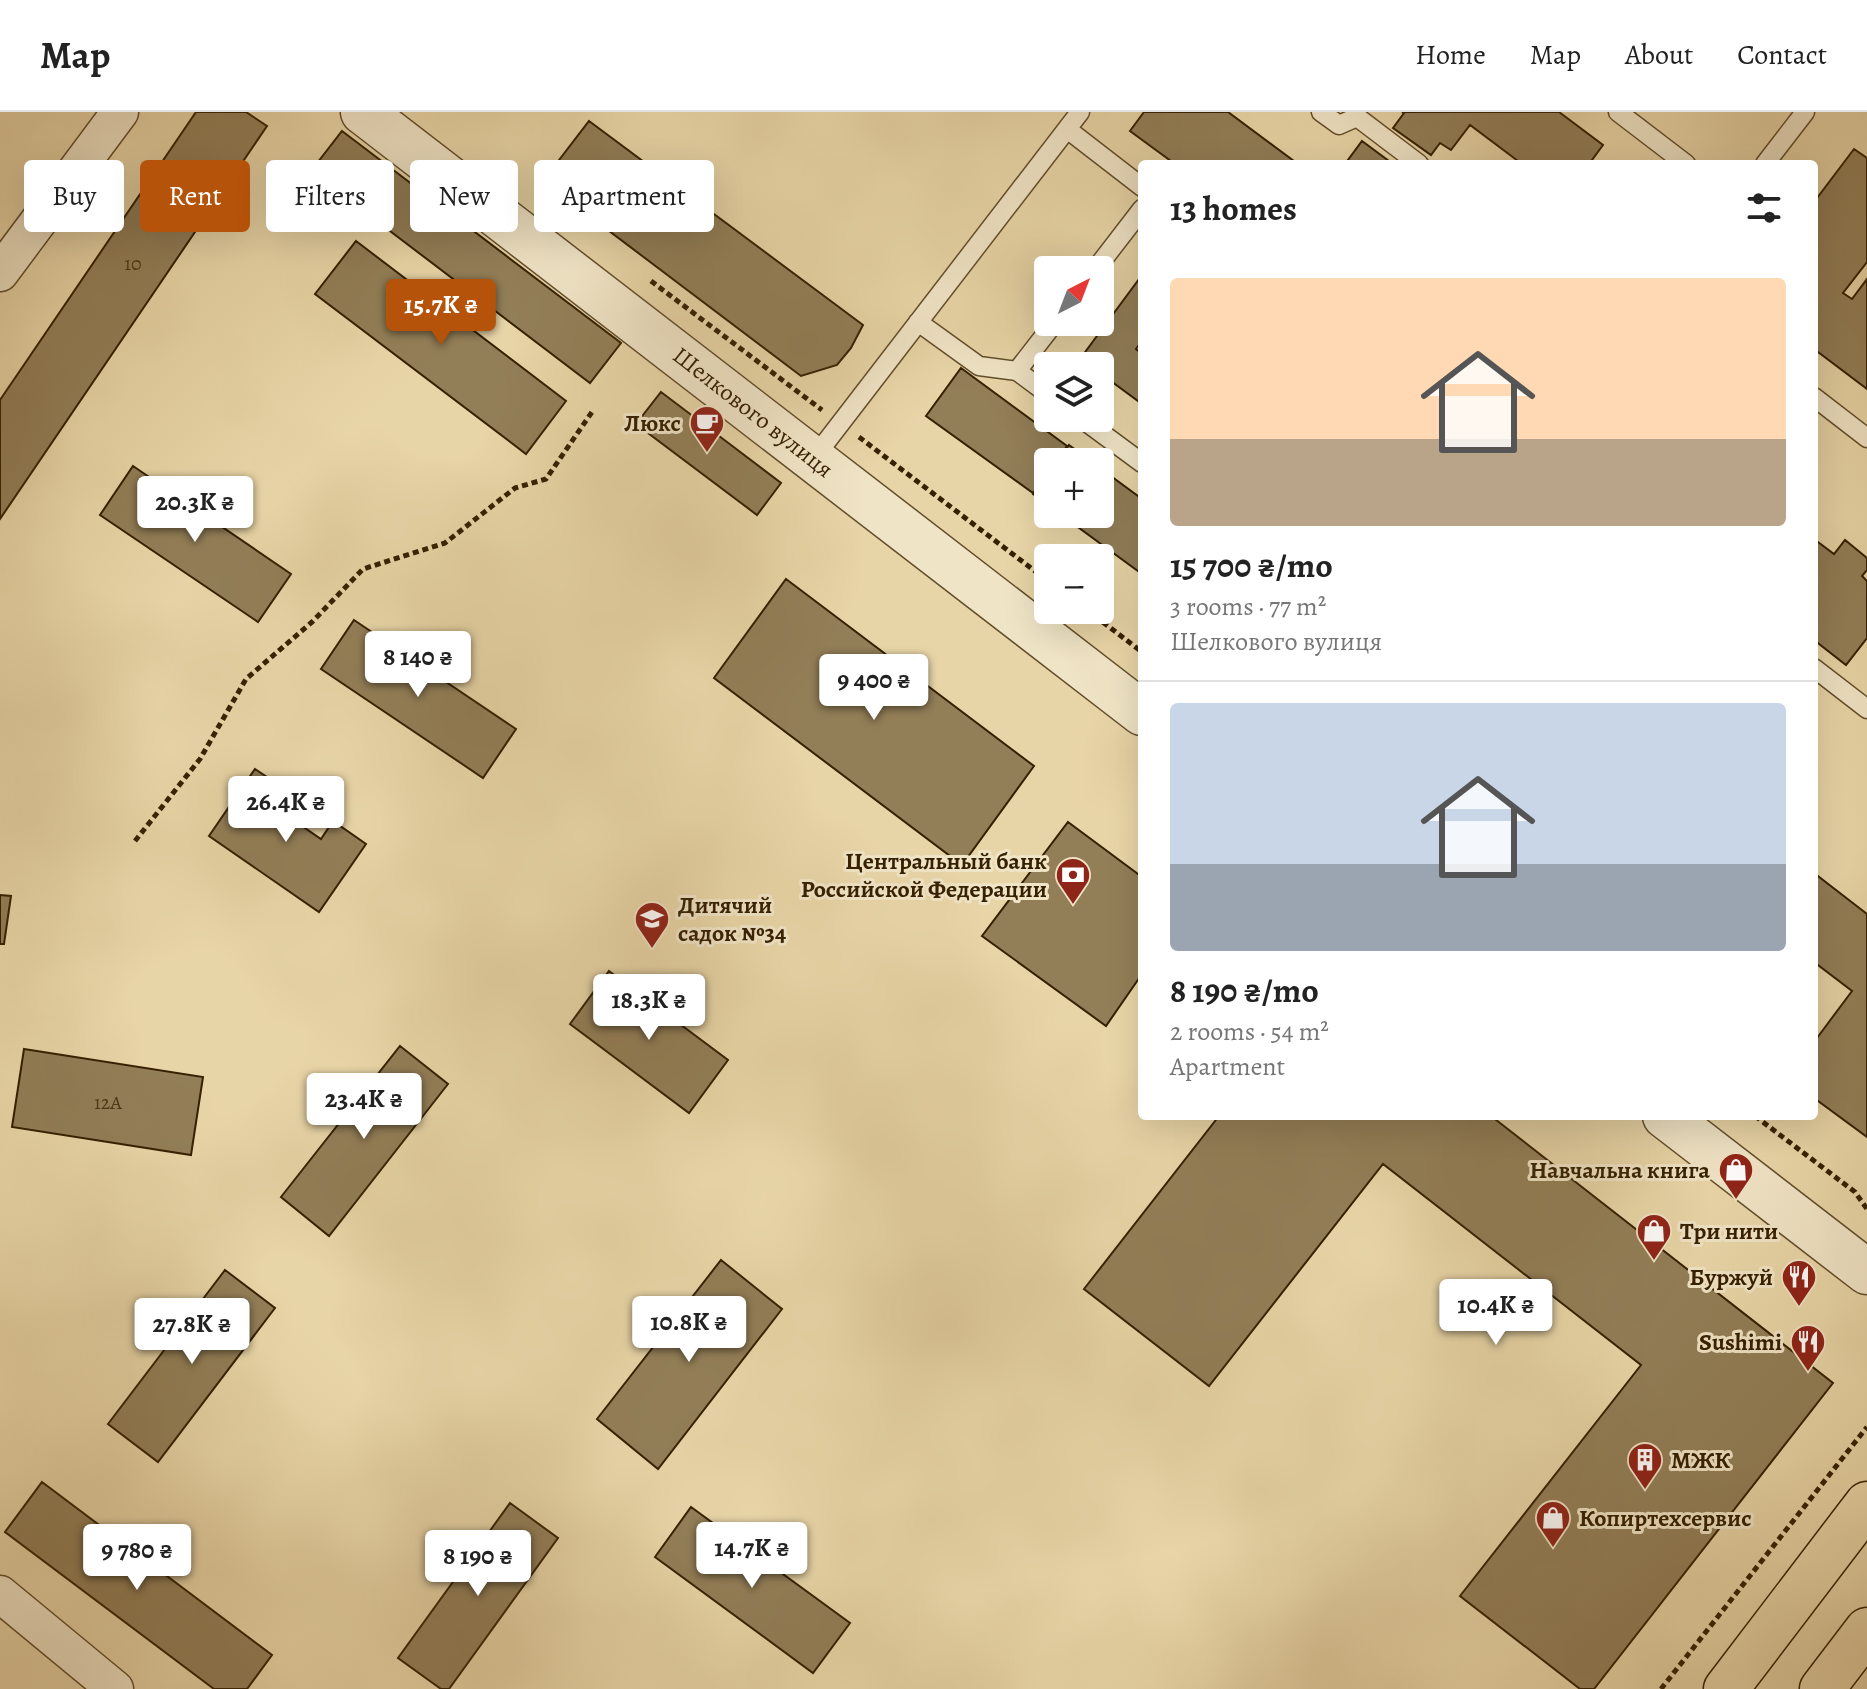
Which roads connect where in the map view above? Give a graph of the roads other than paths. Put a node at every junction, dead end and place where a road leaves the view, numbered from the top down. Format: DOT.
graph roads {
  1 [pos="120,112"];
  2 [pos="363,112"];
  3 [pos="1080,112"];
  4 [pos="1321,112"];
  5 [pos="1618,112"];
  6 [pos="1805,112"];
  7 [pos="1067,129"];
  8 [pos="1414,160"];
  9 [pos="1681,160"];
  10 [pos="1768,160"];
  11 [pos="1138,184"];
  12 [pos="1138,214"];
  13 [pos="1106,256"];
  14 [pos="0,273"];
  15 [pos="918,322"];
  16 [pos="1044,336"];
  17 [pos="1017,371"];
  18 [pos="1034,384"];
  19 [pos="1818,400"];
  20 [pos="1100,432"];
  21 [pos="1867,438"];
  22 [pos="813,459"];
  23 [pos="1138,460"];
  24 [pos="1818,671"];
  25 [pos="1867,709"];
  26 [pos="1138,710"];
  27 [pos="1670,1120"];
  28 [pos="1867,1272"];
  29 [pos="1867,1504"];
  30 [pos="0,1594"];
  31 [pos="1867,1630"];
  32 [pos="115,1689"];
  33 [pos="1726,1689"];
  34 [pos="1822,1689"];
  1 -- 14 [label="street"];
  2 -- 22 [label="street, Шелкового вулиця"];
  3 -- 7 [label="lane"];
  4 -- 8 [label="lane"];
  5 -- 9 [label="lane"];
  6 -- 10 [label="lane"];
  7 -- 11 [label="lane"];
  7 -- 15 [label="lane"];
  12 -- 13 [label="lane"];
  15 -- 17 [label="lane"];
  15 -- 22 [label="lane"];
  16 -- 17 [label="lane"];
  17 -- 18 [label="lane"];
  19 -- 21 [label="lane"];
  20 -- 23 [label="lane"];
  22 -- 26 [label="street, Шелкового вулиця"];
  24 -- 25 [label="lane"];
  27 -- 28 [label="street"];
  29 -- 33 [label="main road"];
  30 -- 32 [label="street"];
  31 -- 34 [label="main road"];
}
